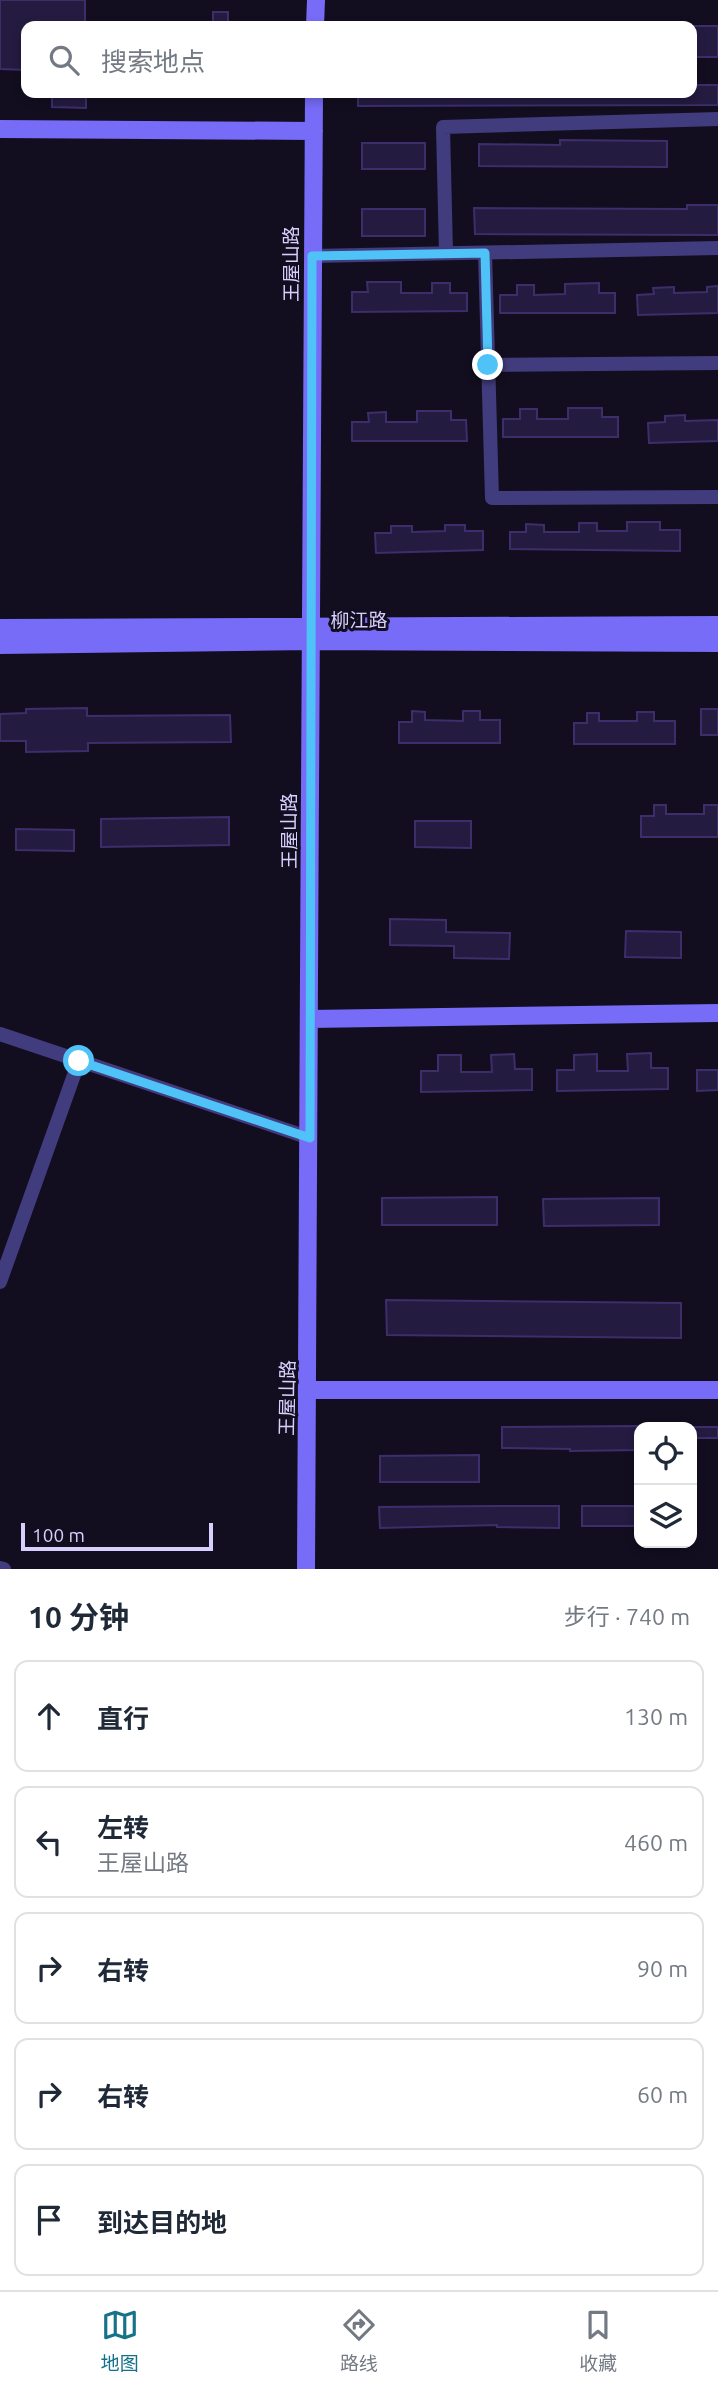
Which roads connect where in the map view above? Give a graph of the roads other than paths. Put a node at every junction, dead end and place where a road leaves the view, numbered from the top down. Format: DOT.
graph roads {
  1 [pos="316,0"];
  2 [pos="315,21"];
  3 [pos="314,98"];
  4 [pos="718,119"];
  5 [pos="0,129"];
  6 [pos="314,131"];
  7 [pos="718,248"];
  8 [pos="446,253"];
  9 [pos="485,253"];
  10 [pos="312,256"];
  11 [pos="718,363"];
  12 [pos="488,365"];
  13 [pos="718,497"];
  14 [pos="718,625"];
  15 [pos="0,628"];
  16 [pos="311,633"];
  17 [pos="718,643"];
  18 [pos="0,645"];
  19 [pos="718,1013"];
  20 [pos="310,1019"];
  21 [pos="0,1034"];
  22 [pos="79,1061"];
  23 [pos="310,1138"];
  24 [pos="0,1282"];
  25 [pos="308,1390"];
  26 [pos="718,1391"];
  27 [pos="306,1569"];
  1 -- 2 [label="street"];
  3 -- 6 [label="street, 王屋山路"];
  4 -- 8 [label="street"];
  5 -- 6 [label="street"];
  6 -- 10 [label="street, 王屋山路"];
  7 -- 9 [label="street"];
  8 -- 9 [label="street"];
  8 -- 10 [label="street"];
  9 -- 12 [label="street"];
  10 -- 16 [label="street, 王屋山路"];
  11 -- 12 [label="street"];
  12 -- 13 [label="street"];
  14 -- 16 [label="street, 柳江路"];
  15 -- 16 [label="street, 柳江路"];
  16 -- 17 [label="street, 柳江路"];
  16 -- 18 [label="street, 柳江路"];
  16 -- 20 [label="street, 王屋山路"];
  19 -- 20 [label="street"];
  20 -- 23 [label="street, 王屋山路"];
  21 -- 22 [label="street"];
  22 -- 23 [label="street"];
  22 -- 24 [label="street"];
  23 -- 25 [label="street, 王屋山路"];
  25 -- 26 [label="street"];
  25 -- 27 [label="street, 王屋山路"];
}
